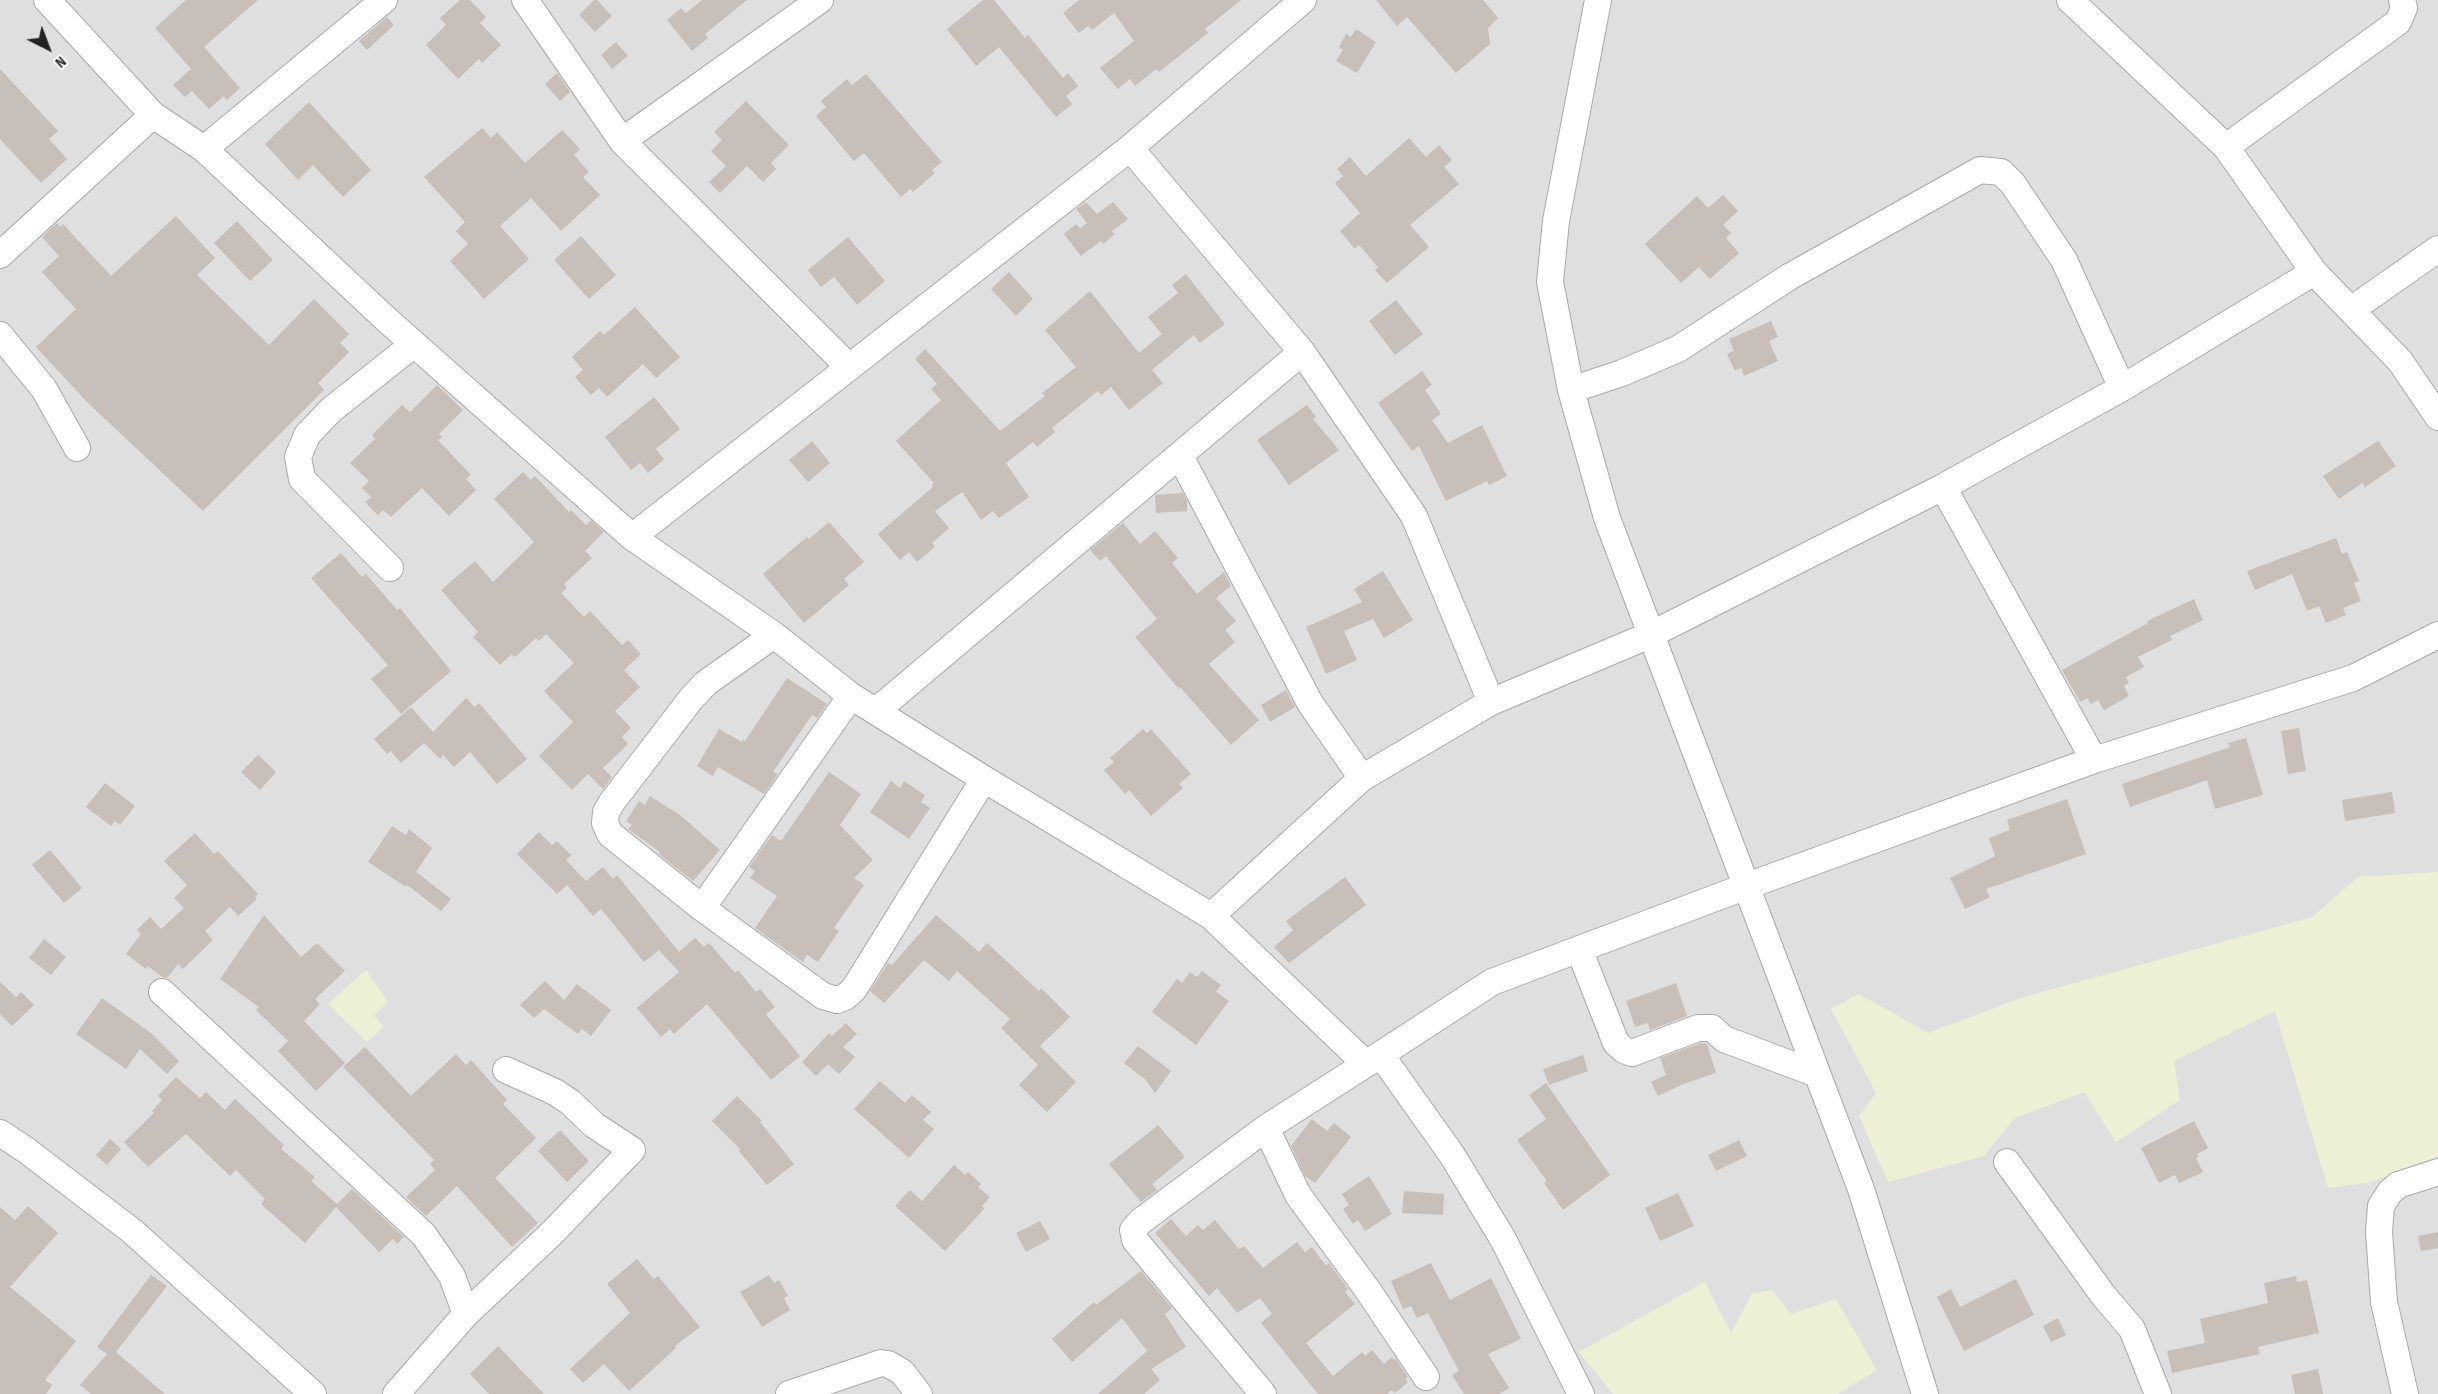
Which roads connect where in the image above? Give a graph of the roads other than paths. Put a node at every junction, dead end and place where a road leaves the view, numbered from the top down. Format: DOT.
graph roads {
  1 [pos="47,0"];
  2 [pos="384,0"];
  3 [pos="525,0"];
  4 [pos="820,0"];
  5 [pos="1303,0"];
  6 [pos="1598,0"];
  7 [pos="2070,0"];
  8 [pos="2402,0"];
  9 [pos="153,115"];
  10 [pos="622,141"];
  11 [pos="2226,147"];
  12 [pos="1130,148"];
  13 [pos="204,149"];
  14 [pos="2438,249"];
  15 [pos="0,255"];
  16 [pos="2314,272"];
  17 [pos="2350,310"];
  18 [pos="0,335"];
  19 [pos="414,344"];
  20 [pos="1302,352"];
  21 [pos="849,367"];
  22 [pos="2122,388"];
  23 [pos="1571,390"];
  24 [pos="2438,417"];
  25 [pos="77,448"];
  26 [pos="1180,456"];
  27 [pos="1943,487"];
  28 [pos="632,537"];
  29 [pos="390,568"];
  30 [pos="774,635"];
  31 [pos="1650,635"];
  32 [pos="2438,635"];
  33 [pos="852,696"];
  34 [pos="1491,702"];
  35 [pos="876,711"];
  36 [pos="2094,760"];
  37 [pos="1362,778"];
  38 [pos="984,779"];
  39 [pos="1747,886"];
  40 [pos="702,908"];
  41 [pos="1211,916"];
  42 [pos="1579,949"];
  43 [pos="162,992"];
  44 [pos="1373,1060"];
  45 [pos="506,1070"];
  46 [pos="1817,1074"];
  47 [pos="1266,1128"];
  48 [pos="0,1133"];
  49 [pos="2007,1162"];
  50 [pos="2438,1172"];
  51 [pos="466,1314"];
  52 [pos="1426,1377"];
  53 [pos="313,1394"];
  54 [pos="396,1394"];
  55 [pos="789,1394"];
  56 [pos="919,1394"];
  57 [pos="1263,1394"];
  58 [pos="1581,1394"];
  59 [pos="1925,1394"];
  60 [pos="2158,1394"];
  61 [pos="2405,1394"];
  1 -- 9 [label="street"];
  2 -- 13 [label="street"];
  3 -- 10 [label="street"];
  4 -- 10 [label="street"];
  5 -- 12 [label="street"];
  6 -- 23 [label="street"];
  7 -- 11 [label="street"];
  8 -- 11 [label="street"];
  9 -- 13 [label="street"];
  9 -- 15 [label="street"];
  10 -- 21 [label="street"];
  11 -- 16 [label="street"];
  12 -- 20 [label="street"];
  12 -- 21 [label="street"];
  13 -- 19 [label="street"];
  14 -- 17 [label="street"];
  16 -- 17 [label="street"];
  16 -- 22 [label="street"];
  17 -- 24 [label="street"];
  18 -- 25 [label="street"];
  19 -- 28 [label="street"];
  19 -- 29 [label="street"];
  20 -- 26 [label="street"];
  20 -- 34 [label="street"];
  21 -- 28 [label="street"];
  22 -- 23 [label="street"];
  22 -- 27 [label="street"];
  23 -- 31 [label="street"];
  26 -- 35 [label="street"];
  26 -- 37 [label="street"];
  27 -- 31 [label="street"];
  27 -- 36 [label="street"];
  28 -- 30 [label="street"];
  30 -- 33 [label="street"];
  30 -- 40 [label="street"];
  31 -- 34 [label="street"];
  31 -- 39 [label="street"];
  32 -- 36 [label="street"];
  33 -- 35 [label="street"];
  33 -- 40 [label="street"];
  34 -- 37 [label="street"];
  35 -- 38 [label="street"];
  36 -- 39 [label="street"];
  37 -- 41 [label="street"];
  38 -- 40 [label="street"];
  38 -- 41 [label="street"];
  39 -- 42 [label="street"];
  39 -- 46 [label="street"];
  41 -- 44 [label="street"];
  42 -- 44 [label="street"];
  42 -- 46 [label="street"];
  43 -- 51 [label="street"];
  44 -- 47 [label="street"];
  44 -- 58 [label="street"];
  45 -- 51 [label="street"];
  46 -- 59 [label="street"];
  47 -- 52 [label="street"];
  47 -- 57 [label="street"];
  48 -- 53 [label="street"];
  49 -- 60 [label="street"];
  50 -- 61 [label="street"];
  51 -- 54 [label="street"];
  55 -- 56 [label="street"];
}
